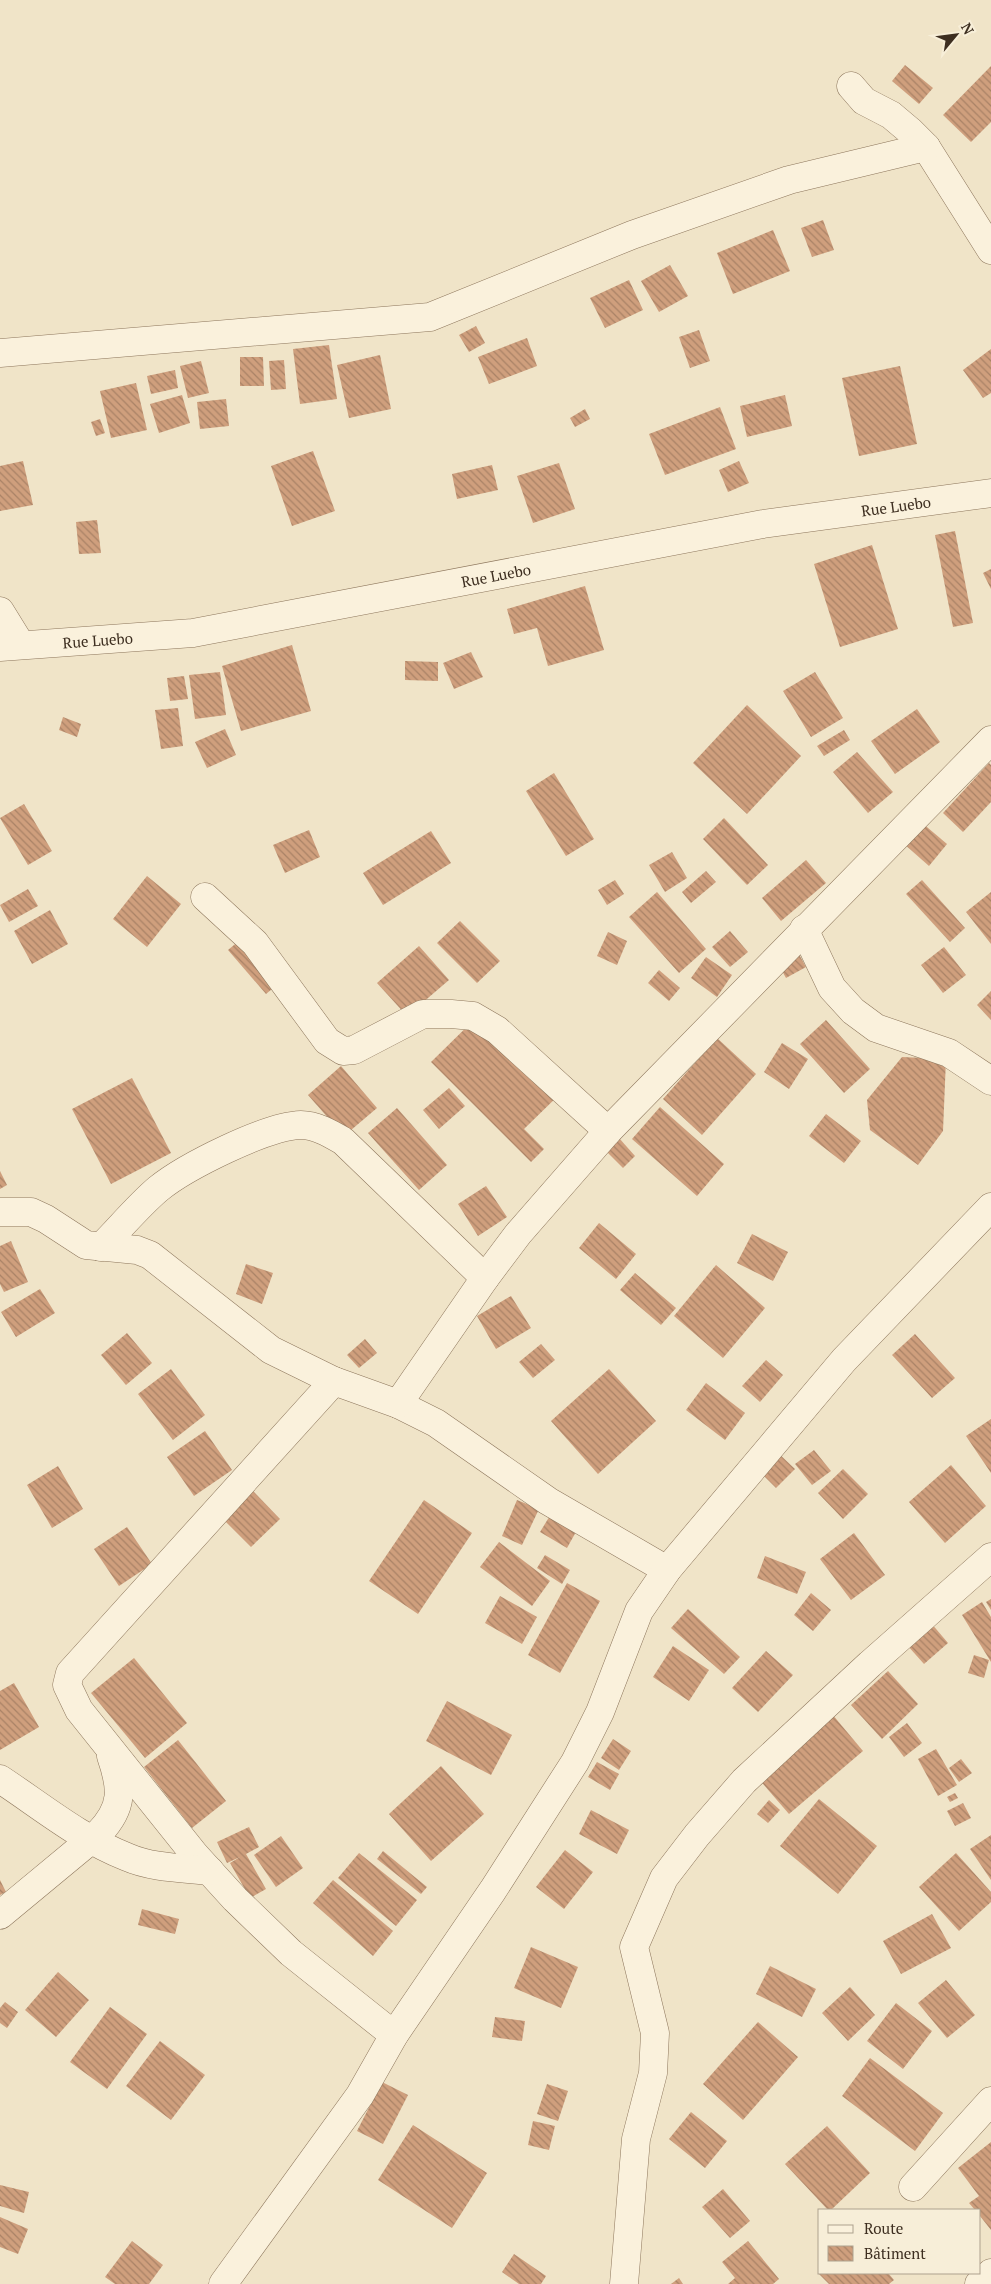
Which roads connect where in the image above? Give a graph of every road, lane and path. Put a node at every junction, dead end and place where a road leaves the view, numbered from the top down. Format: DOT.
graph roads {
  1 [pos="851,86"];
  2 [pos="926,147"];
  3 [pos="991,250"];
  4 [pos="0,353"];
  5 [pos="991,493"];
  6 [pos="0,611"];
  7 [pos="10,646"];
  8 [pos="991,740"];
  9 [pos="205,897"];
  10 [pos="804,929"];
  11 [pos="991,1081"];
  12 [pos="608,1131"];
  13 [pos="991,1207"];
  14 [pos="0,1212"];
  15 [pos="101,1246"];
  16 [pos="485,1278"];
  17 [pos="334,1381"];
  18 [pos="398,1404"];
  19 [pos="991,1557"];
  20 [pos="667,1570"];
  21 [pos="109,1750"];
  22 [pos="0,1779"];
  23 [pos="91,1840"];
  24 [pos="210,1871"];
  25 [pos="0,1915"];
  26 [pos="394,2035"];
  27 [pos="991,2100"];
  28 [pos="913,2187"];
  29 [pos="991,2273"];
  30 [pos="223,2284"];
  31 [pos="624,2284"];
  32 [pos="979,2284"];
  1 -- 2 [label="street"];
  2 -- 3 [label="street"];
  2 -- 4 [label="street"];
  5 -- 7 [label="street, Rue Luebo"];
  6 -- 7 [label="street"];
  8 -- 10 [label="street"];
  9 -- 12 [label="street"];
  10 -- 11 [label="street"];
  10 -- 12 [label="street"];
  12 -- 16 [label="street"];
  13 -- 20 [label="street"];
  14 -- 15 [label="street"];
  15 -- 16 [label="street"];
  15 -- 17 [label="street"];
  16 -- 18 [label="street"];
  17 -- 18 [label="street"];
  17 -- 21 [label="street"];
  18 -- 20 [label="street"];
  19 -- 31 [label="street"];
  20 -- 26 [label="street"];
  21 -- 23 [label="street"];
  21 -- 24 [label="street"];
  22 -- 23 [label="street"];
  23 -- 24 [label="street"];
  23 -- 25 [label="street"];
  24 -- 26 [label="street"];
  26 -- 30 [label="street"];
  27 -- 28 [label="street"];
  29 -- 32 [label="street"];
}
